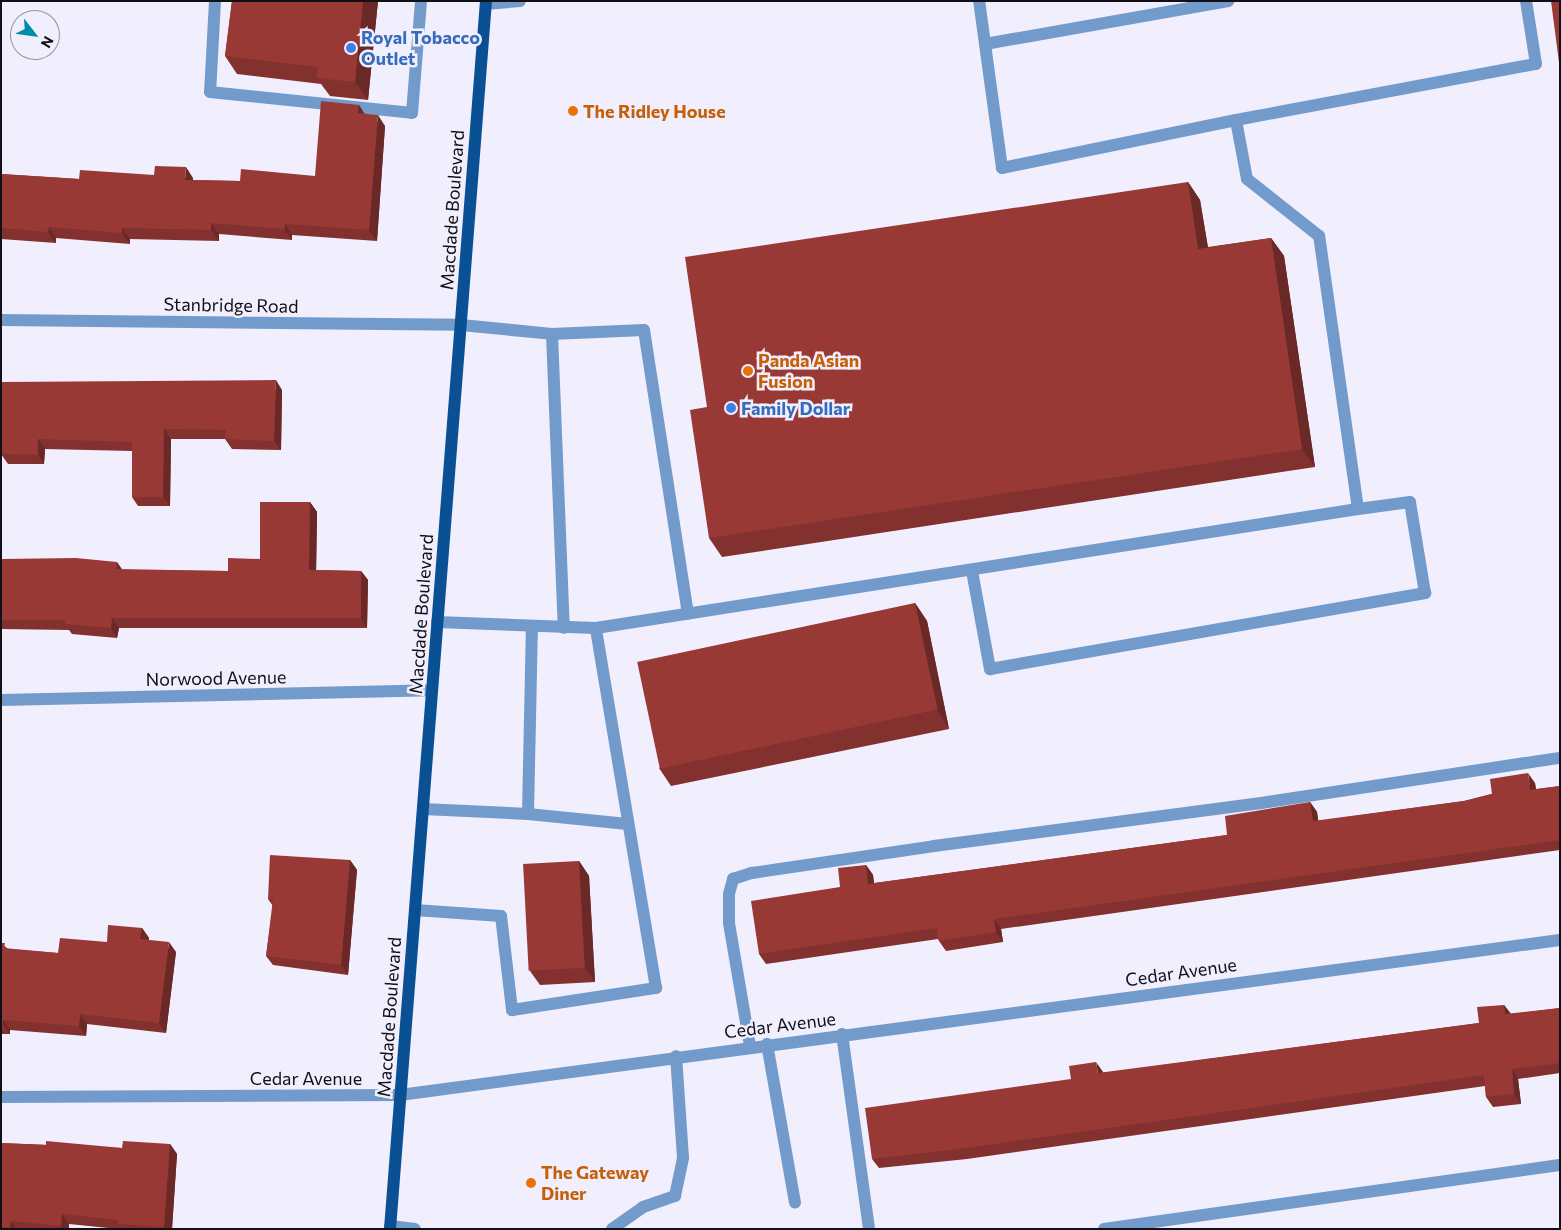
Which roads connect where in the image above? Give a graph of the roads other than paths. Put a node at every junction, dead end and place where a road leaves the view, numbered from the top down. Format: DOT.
graph roads {
  1 [pos="215,1"];
  2 [pos="421,1"];
  3 [pos="520,1"];
  4 [pos="979,1"];
  5 [pos="1228,1"];
  6 [pos="1526,1"];
  7 [pos="486,3"];
  8 [pos="985,44"];
  9 [pos="1236,120"];
  10 [pos="1,320"];
  11 [pos="461,324"];
  12 [pos="552,334"];
  13 [pos="1358,509"];
  14 [pos="972,571"];
  15 [pos="688,614"];
  16 [pos="437,622"];
  17 [pos="532,627"];
  18 [pos="564,628"];
  19 [pos="596,628"];
  20 [pos="432,690"];
  21 [pos="1,700"];
  22 [pos="1560,758"];
  23 [pos="423,809"];
  24 [pos="528,814"];
  25 [pos="628,824"];
  26 [pos="415,910"];
  27 [pos="1560,940"];
  28 [pos="842,1034"];
  29 [pos="766,1044"];
  30 [pos="750,1046"];
  31 [pos="676,1056"];
  32 [pos="400,1095"];
  33 [pos="1,1097"];
  34 [pos="1560,1165"];
  35 [pos="795,1203"];
  36 [pos="390,1228"];
  37 [pos="415,1229"];
  38 [pos="612,1229"];
  39 [pos="869,1229"];
  40 [pos="1104,1229"];
  1 -- 2 [label="street"];
  3 -- 7 [label="street"];
  4 -- 8 [label="street"];
  5 -- 8 [label="street"];
  6 -- 9 [label="street"];
  7 -- 11 [label="main road, Macdade Boulevard"];
  8 -- 9 [label="street"];
  9 -- 13 [label="street"];
  10 -- 11 [label="street, Stanbridge Road"];
  11 -- 12 [label="street, Stanbridge Road"];
  11 -- 16 [label="main road, Macdade Boulevard"];
  12 -- 15 [label="street, Stanbridge Road"];
  12 -- 18 [label="street"];
  13 -- 14 [label="street"];
  13 -- 14 [label="street"];
  14 -- 15 [label="street"];
  15 -- 19 [label="street"];
  16 -- 17 [label="street"];
  16 -- 20 [label="main road, Macdade Boulevard"];
  17 -- 18 [label="street"];
  17 -- 24 [label="street"];
  18 -- 19 [label="street"];
  19 -- 25 [label="street"];
  20 -- 21 [label="street, Norwood Avenue"];
  20 -- 23 [label="main road, Macdade Boulevard"];
  22 -- 30 [label="street"];
  23 -- 24 [label="street"];
  23 -- 26 [label="main road, Macdade Boulevard"];
  24 -- 25 [label="street"];
  25 -- 26 [label="street"];
  26 -- 32 [label="main road, Macdade Boulevard"];
  27 -- 28 [label="street, Cedar Avenue"];
  28 -- 29 [label="street, Cedar Avenue"];
  28 -- 39 [label="street"];
  29 -- 30 [label="street, Cedar Avenue"];
  29 -- 35 [label="street"];
  30 -- 31 [label="street, Cedar Avenue"];
  31 -- 32 [label="street, Cedar Avenue"];
  31 -- 38 [label="street"];
  32 -- 33 [label="street, Cedar Avenue"];
  32 -- 36 [label="main road, Macdade Boulevard"];
  34 -- 40 [label="street"];
  36 -- 37 [label="street"];
}
